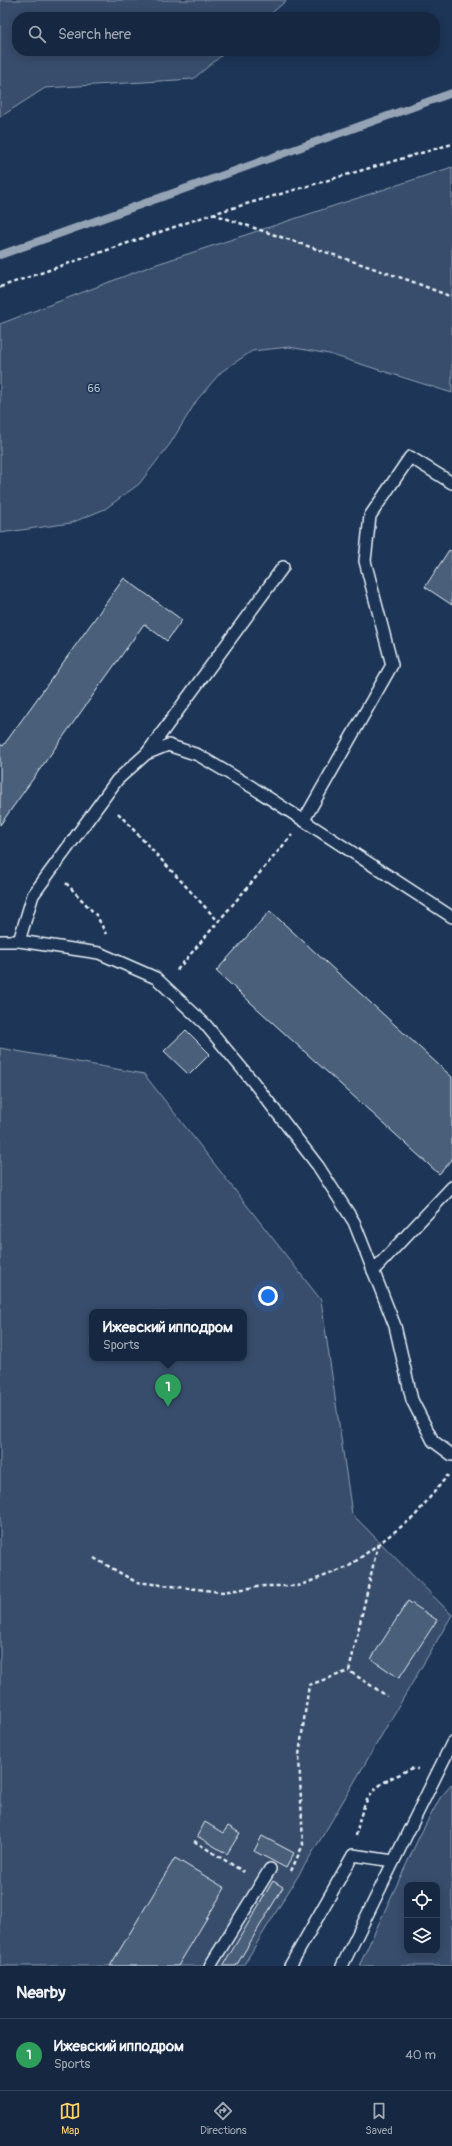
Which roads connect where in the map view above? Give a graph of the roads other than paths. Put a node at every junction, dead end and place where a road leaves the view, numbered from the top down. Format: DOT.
graph roads {
  1 [pos="452,483"];
  2 [pos="283,567"];
  3 [pos="146,754"];
  4 [pos="304,820"];
  5 [pos="451,914"];
  6 [pos="0,941"];
  7 [pos="19,941"];
  8 [pos="452,1187"];
  9 [pos="374,1271"];
  10 [pos="452,1455"];
  11 [pos="452,1743"];
  12 [pos="393,1861"];
  13 [pos="270,1869"];
  14 [pos="210,1966"];
  15 [pos="290,1966"];
  16 [pos="342,1966"];
  1 -- 4 [label="lane"];
  2 -- 3 [label="lane"];
  3 -- 4 [label="lane"];
  3 -- 7 [label="lane"];
  4 -- 5 [label="lane"];
  6 -- 7 [label="lane"];
  7 -- 9 [label="lane"];
  8 -- 9 [label="lane"];
  9 -- 10 [label="lane"];
  11 -- 12 [label="lane"];
  12 -- 15 [label="lane"];
  12 -- 16 [label="lane"];
  13 -- 14 [label="lane"];
}
